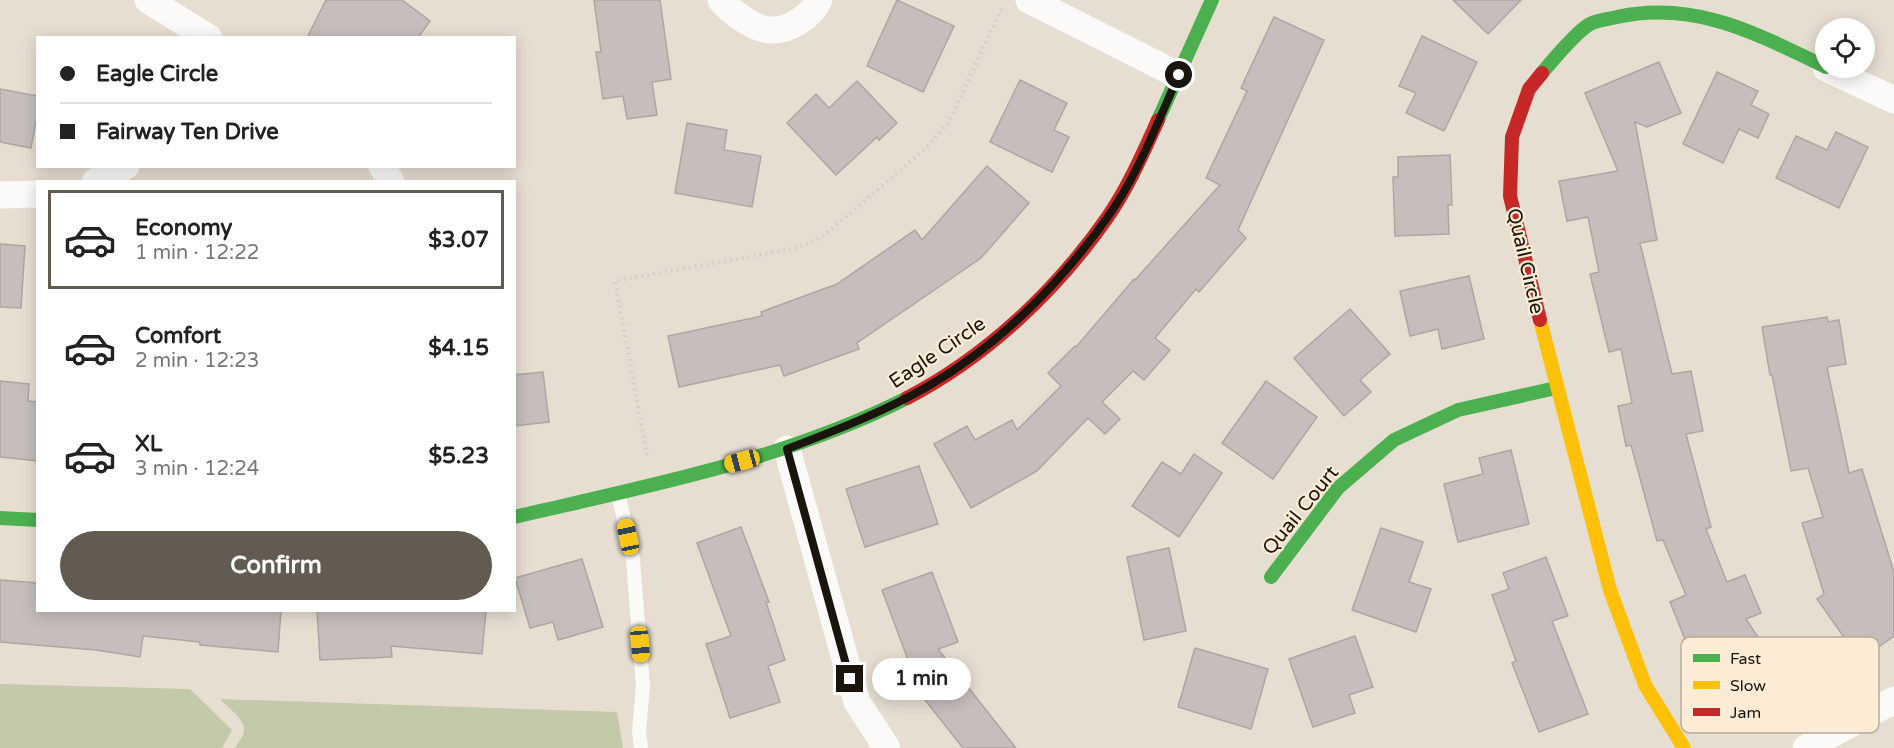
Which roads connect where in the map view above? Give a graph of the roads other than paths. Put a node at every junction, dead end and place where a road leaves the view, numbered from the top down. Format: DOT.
graph roads {
  1 [pos="148,0"];
  2 [pos="722,0"];
  3 [pos="819,0"];
  4 [pos="1029,0"];
  5 [pos="1212,0"];
  6 [pos="206,36"];
  7 [pos="1815,62"];
  8 [pos="1179,75"];
  9 [pos="1849,78"];
  10 [pos="1894,100"];
  11 [pos="122,168"];
  12 [pos="99,180"];
  13 [pos="36,194"];
  14 [pos="0,195"];
  15 [pos="1556,388"];
  16 [pos="787,449"];
  17 [pos="618,493"];
  18 [pos="516,517"];
  19 [pos="0,519"];
  20 [pos="36,520"];
  21 [pos="1271,577"];
  22 [pos="1894,699"];
  23 [pos="1879,707"];
  24 [pos="1833,733"];
  25 [pos="641,748"];
  26 [pos="887,748"];
  27 [pos="1684,748"];
  28 [pos="1806,748"];
  1 -- 6 [label="street"];
  2 -- 3 [label="street"];
  4 -- 8 [label="street"];
  5 -- 8 [label="street, Eagle Circle"];
  7 -- 15 [label="street, Quail Circle"];
  8 -- 16 [label="street, Eagle Circle"];
  9 -- 10 [label="street, Quail Circle"];
  11 -- 12 [label="street"];
  13 -- 14 [label="street"];
  15 -- 21 [label="street, Quail Court"];
  15 -- 27 [label="street, Quail Circle"];
  16 -- 17 [label="street, Eagle Circle"];
  16 -- 26 [label="street"];
  17 -- 18 [label="street, Eagle Circle"];
  17 -- 25 [label="lane"];
  19 -- 20 [label="street"];
  22 -- 23 [label="street"];
  24 -- 28 [label="street"];
}
